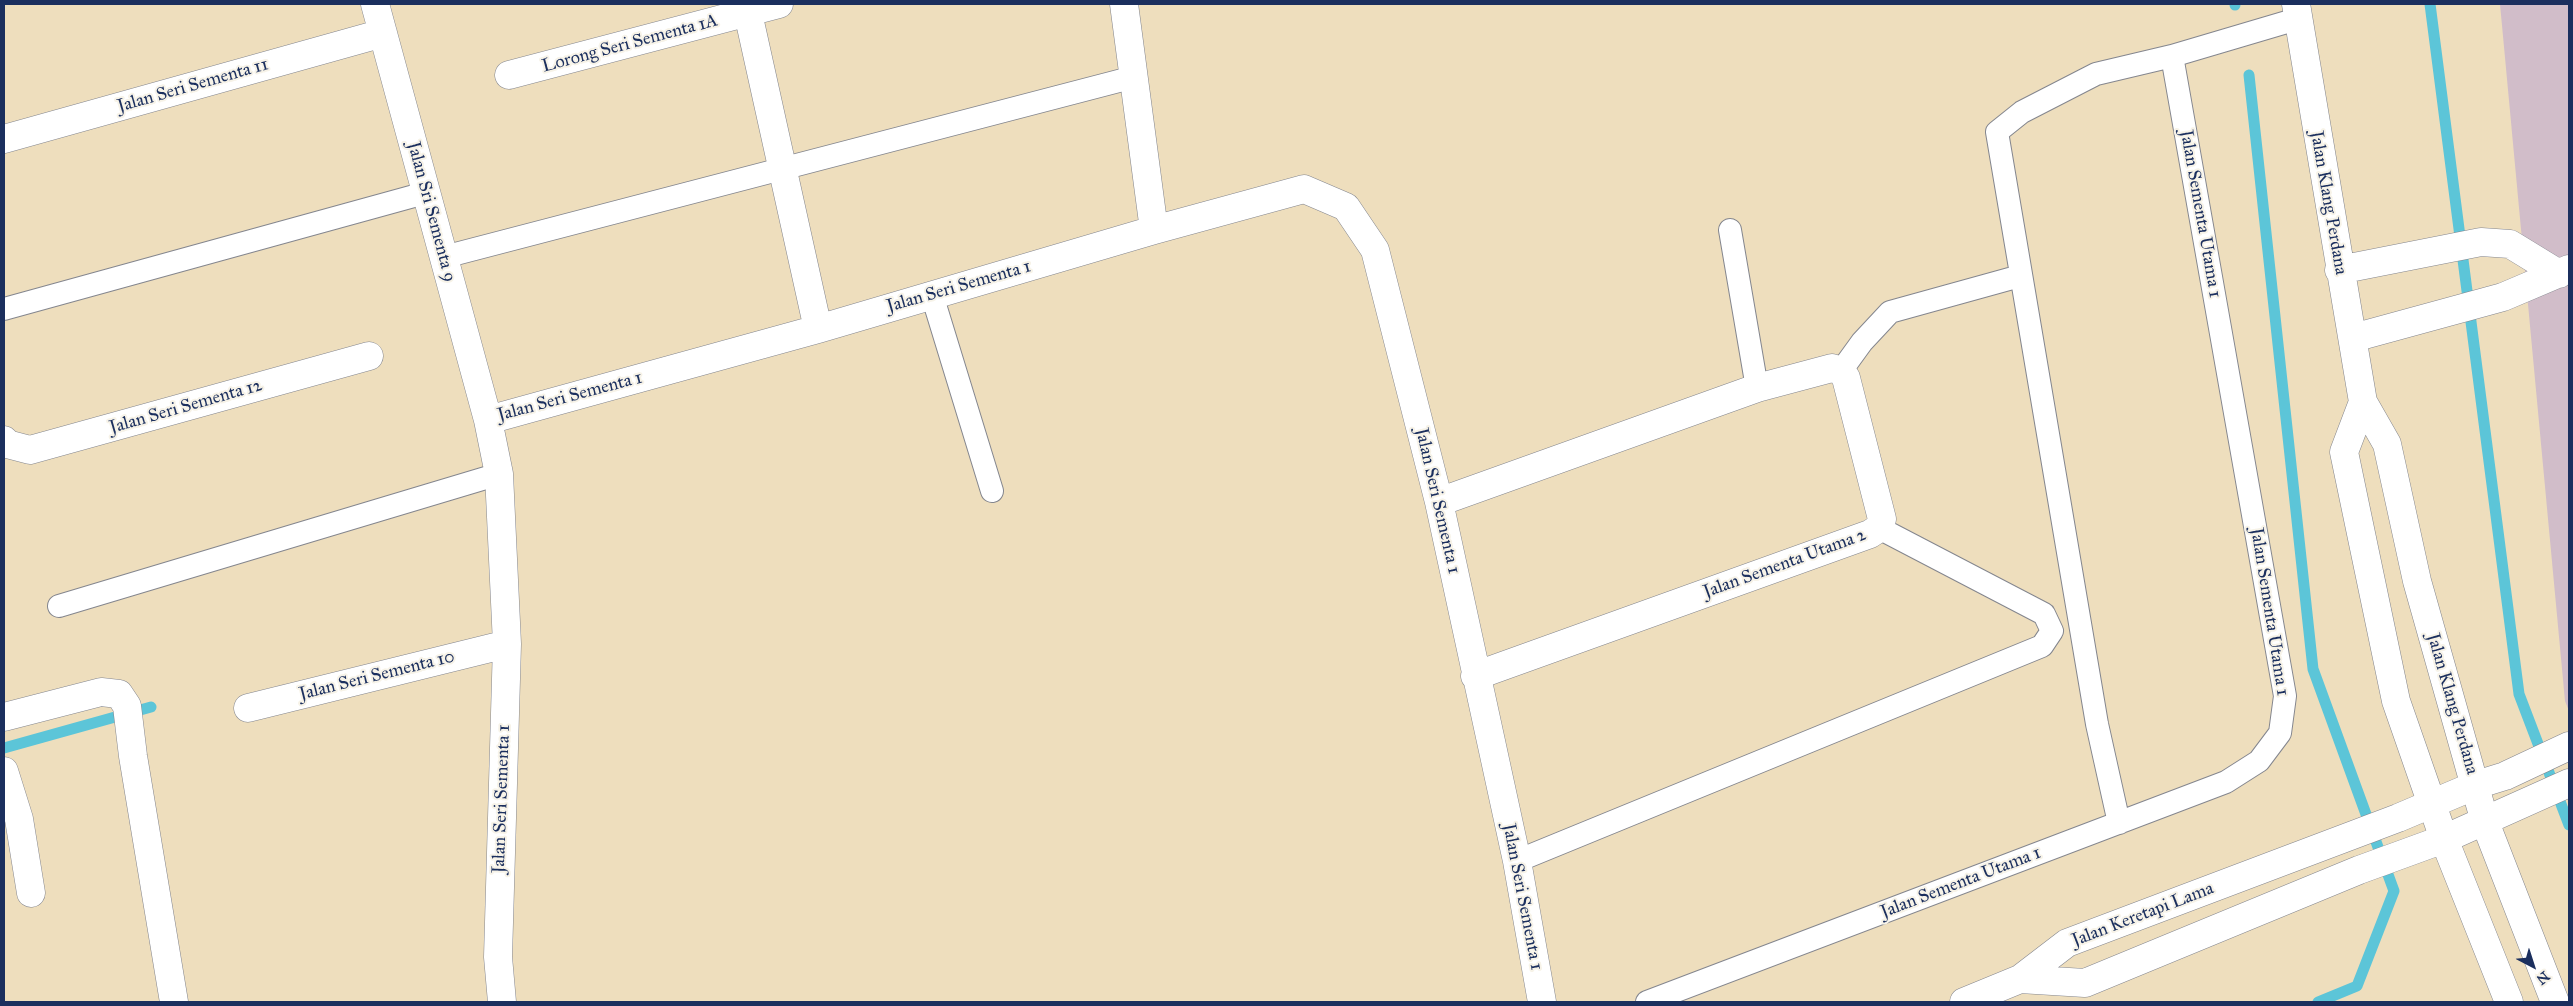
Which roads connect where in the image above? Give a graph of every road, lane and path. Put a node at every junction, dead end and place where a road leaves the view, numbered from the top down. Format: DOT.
graph roads {
  1 [pos="375,4"];
  2 [pos="779,4"];
  3 [pos="1124,4"];
  4 [pos="747,8"];
  5 [pos="2296,11"];
  6 [pos="383,33"];
  7 [pos="2172,56"];
  8 [pos="509,75"];
  9 [pos="1134,77"];
  10 [pos="4,139"];
  11 [pos="781,170"];
  12 [pos="426,192"];
  13 [pos="1154,230"];
  14 [pos="1730,230"];
  15 [pos="444,257"];
  16 [pos="2339,270"];
  17 [pos="2564,272"];
  18 [pos="2020,276"];
  19 [pos="932,295"];
  20 [pos="4,309"];
  21 [pos="818,329"];
  22 [pos="2354,338"];
  23 [pos="369,356"];
  24 [pos="1841,371"];
  25 [pos="1757,388"];
  26 [pos="2363,402"];
  27 [pos="488,420"];
  28 [pos="4,440"];
  29 [pos="499,474"];
  30 [pos="992,491"];
  31 [pos="1439,502"];
  32 [pos="1879,528"];
  33 [pos="59,606"];
  34 [pos="2081,626"];
  35 [pos="2052,631"];
  36 [pos="507,644"];
  37 [pos="1476,676"];
  38 [pos="248,708"];
  39 [pos="4,718"];
  40 [pos="2569,746"];
  41 [pos="4,771"];
  42 [pos="2569,783"];
  43 [pos="2476,785"];
  44 [pos="2432,804"];
  45 [pos="2485,822"];
  46 [pos="2118,823"];
  47 [pos="2444,839"];
  48 [pos="1517,861"];
  49 [pos="31,893"];
  50 [pos="2020,979"];
  51 [pos="174,1002"];
  52 [pos="502,1002"];
  53 [pos="1542,1002"];
  54 [pos="1647,1002"];
  55 [pos="1964,1002"];
  56 [pos="2509,1002"];
  57 [pos="2555,1002"];
  1 -- 6 [label="street, Jalan Sri Sementa 9"];
  2 -- 4 [label="street, Lorong Seri Sementa 1A"];
  3 -- 9 [label="street"];
  4 -- 8 [label="street, Lorong Seri Sementa 1A"];
  4 -- 11 [label="street"];
  5 -- 7 [label="lane"];
  5 -- 16 [label="street, Jalan Klang Perdana"];
  6 -- 10 [label="street, Jalan Seri Sementa 11"];
  6 -- 12 [label="street, Jalan Sri Sementa 9"];
  7 -- 18 [label="lane"];
  7 -- 46 [label="lane, Jalan Sementa Utama 1"];
  9 -- 11 [label="lane"];
  9 -- 13 [label="street"];
  11 -- 15 [label="lane"];
  11 -- 21 [label="street"];
  12 -- 15 [label="street, Jalan Sri Sementa 9"];
  12 -- 20 [label="lane"];
  13 -- 19 [label="street, Jalan Seri Sementa 1"];
  13 -- 31 [label="street, Jalan Seri Sementa 1"];
  14 -- 25 [label="lane"];
  15 -- 27 [label="street, Jalan Sri Sementa 9"];
  16 -- 17 [label="street"];
  16 -- 22 [label="street, Jalan Klang Perdana"];
  17 -- 22 [label="street"];
  18 -- 24 [label="lane"];
  18 -- 34 [label="lane"];
  19 -- 21 [label="street, Jalan Seri Sementa 1"];
  19 -- 30 [label="lane"];
  21 -- 27 [label="street, Jalan Seri Sementa 1"];
  22 -- 26 [label="street, Jalan Klang Perdana"];
  23 -- 28 [label="street, Jalan Seri Sementa 12"];
  24 -- 25 [label="street"];
  24 -- 32 [label="street, Jalan Sementa Utama 2"];
  25 -- 31 [label="street"];
  26 -- 43 [label="street, Jalan Klang Perdana"];
  26 -- 44 [label="street, Jalan Klang Perdana"];
  27 -- 29 [label="street, Jalan Seri Sementa 1"];
  29 -- 33 [label="lane"];
  29 -- 36 [label="street, Jalan Seri Sementa 1"];
  31 -- 37 [label="street, Jalan Seri Sementa 1"];
  32 -- 35 [label="lane"];
  32 -- 37 [label="street, Jalan Sementa Utama 2"];
  34 -- 35 [label="lane"];
  34 -- 46 [label="lane"];
  35 -- 48 [label="lane"];
  36 -- 38 [label="street, Jalan Seri Sementa 10"];
  36 -- 52 [label="street, Jalan Seri Sementa 1"];
  37 -- 48 [label="street, Jalan Seri Sementa 1"];
  39 -- 51 [label="street"];
  40 -- 43 [label="street, Jalan Keretapi Lama"];
  41 -- 49 [label="street"];
  42 -- 45 [label="street"];
  43 -- 44 [label="street, Jalan Keretapi Lama"];
  43 -- 45 [label="street, Jalan Klang Perdana"];
  44 -- 47 [label="street, Jalan Klang Perdana"];
  44 -- 50 [label="street, Jalan Keretapi Lama"];
  45 -- 47 [label="street"];
  45 -- 57 [label="street, Jalan Klang Perdana"];
  46 -- 54 [label="lane, Jalan Sementa Utama 1"];
  47 -- 50 [label="street"];
  47 -- 56 [label="street, Jalan Klang Perdana"];
  48 -- 53 [label="street, Jalan Seri Sementa 1"];
  50 -- 55 [label="street"];
}
